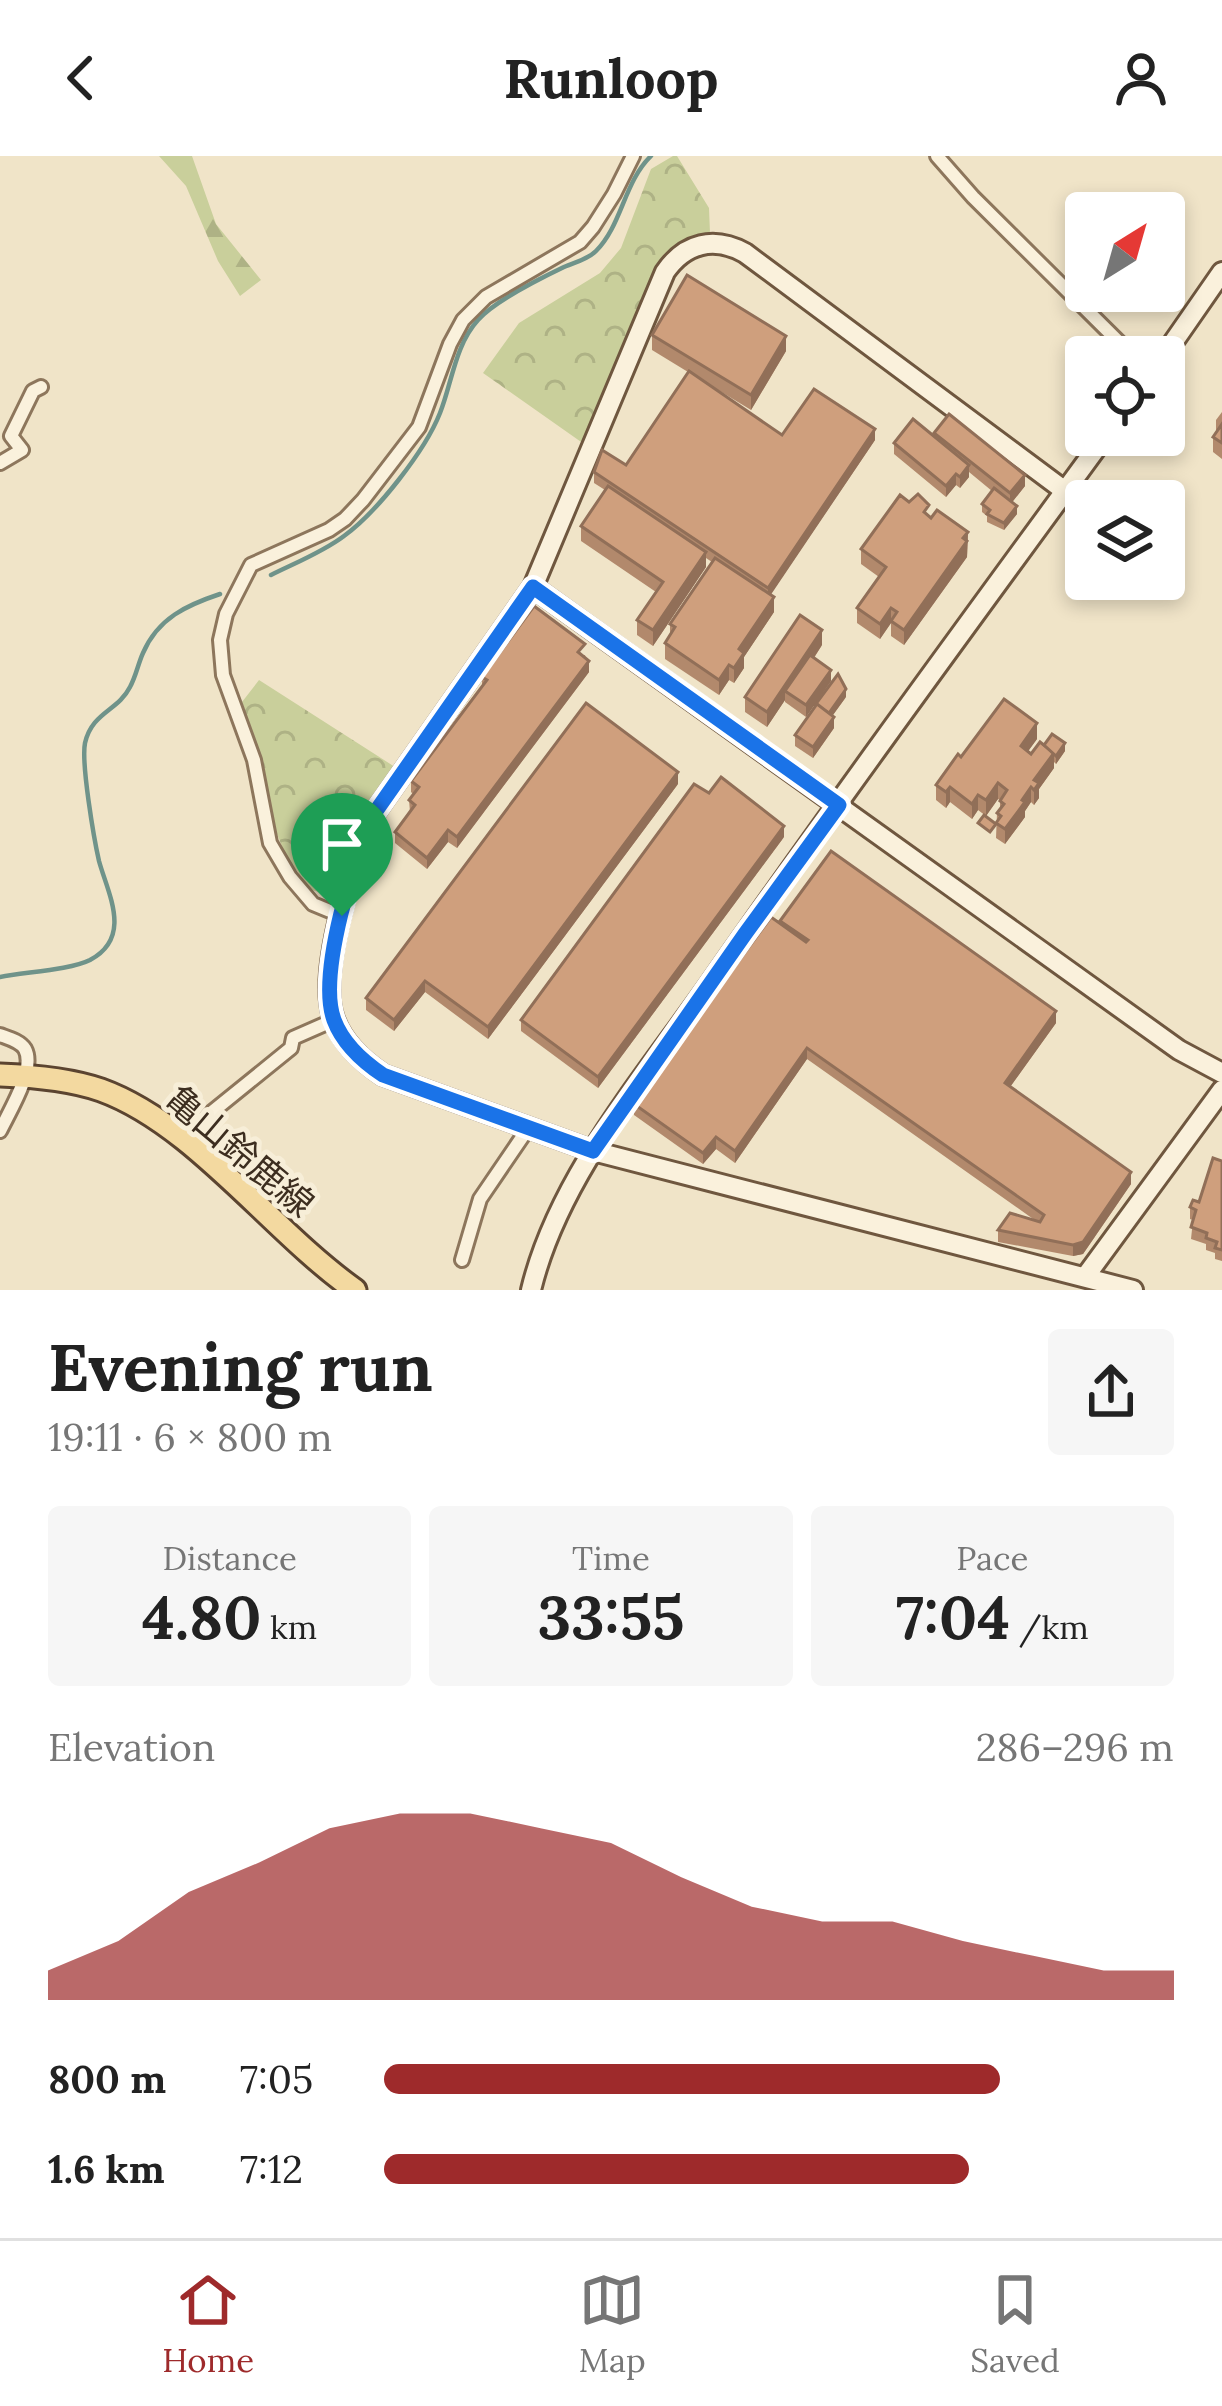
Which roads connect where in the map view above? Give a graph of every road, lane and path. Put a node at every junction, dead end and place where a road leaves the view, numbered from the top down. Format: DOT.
graph roads {
  1 [pos="633,156"];
  2 [pos="937,156"];
  3 [pos="1222,272"];
  4 [pos="1113,336"];
  5 [pos="1177,336"];
  6 [pos="41,387"];
  7 [pos="0,463"];
  8 [pos="1065,491"];
  9 [pos="533,587"];
  10 [pos="839,805"];
  11 [pos="342,916"];
  12 [pos="328,1022"];
  13 [pos="0,1035"];
  14 [pos="1222,1072"];
  15 [pos="0,1075"];
  16 [pos="26,1076"];
  17 [pos="1222,1090"];
  18 [pos="529,1127"];
  19 [pos="0,1131"];
  20 [pos="185,1140"];
  21 [pos="593,1151"];
  22 [pos="462,1260"];
  23 [pos="1085,1277"];
  24 [pos="355,1290"];
  25 [pos="531,1290"];
  26 [pos="1133,1290"];
  1 -- 11 [label="street"];
  2 -- 4 [label="street"];
  3 -- 5 [label="street"];
  6 -- 7 [label="street"];
  8 -- 9 [label="street"];
  8 -- 10 [label="street"];
  9 -- 10 [label="street"];
  9 -- 11 [label="street"];
  10 -- 14 [label="street"];
  10 -- 21 [label="street"];
  11 -- 12 [label="street"];
  12 -- 18 [label="street"];
  12 -- 20 [label="street"];
  13 -- 16 [label="street"];
  15 -- 16 [label="main road, 亀山鈴鹿線"];
  16 -- 19 [label="street"];
  16 -- 20 [label="main road, 亀山鈴鹿線"];
  17 -- 23 [label="street"];
  18 -- 21 [label="street"];
  18 -- 22 [label="street"];
  20 -- 24 [label="main road, 亀山鈴鹿線"];
  21 -- 23 [label="street"];
  21 -- 25 [label="street"];
  23 -- 26 [label="street"];
}
